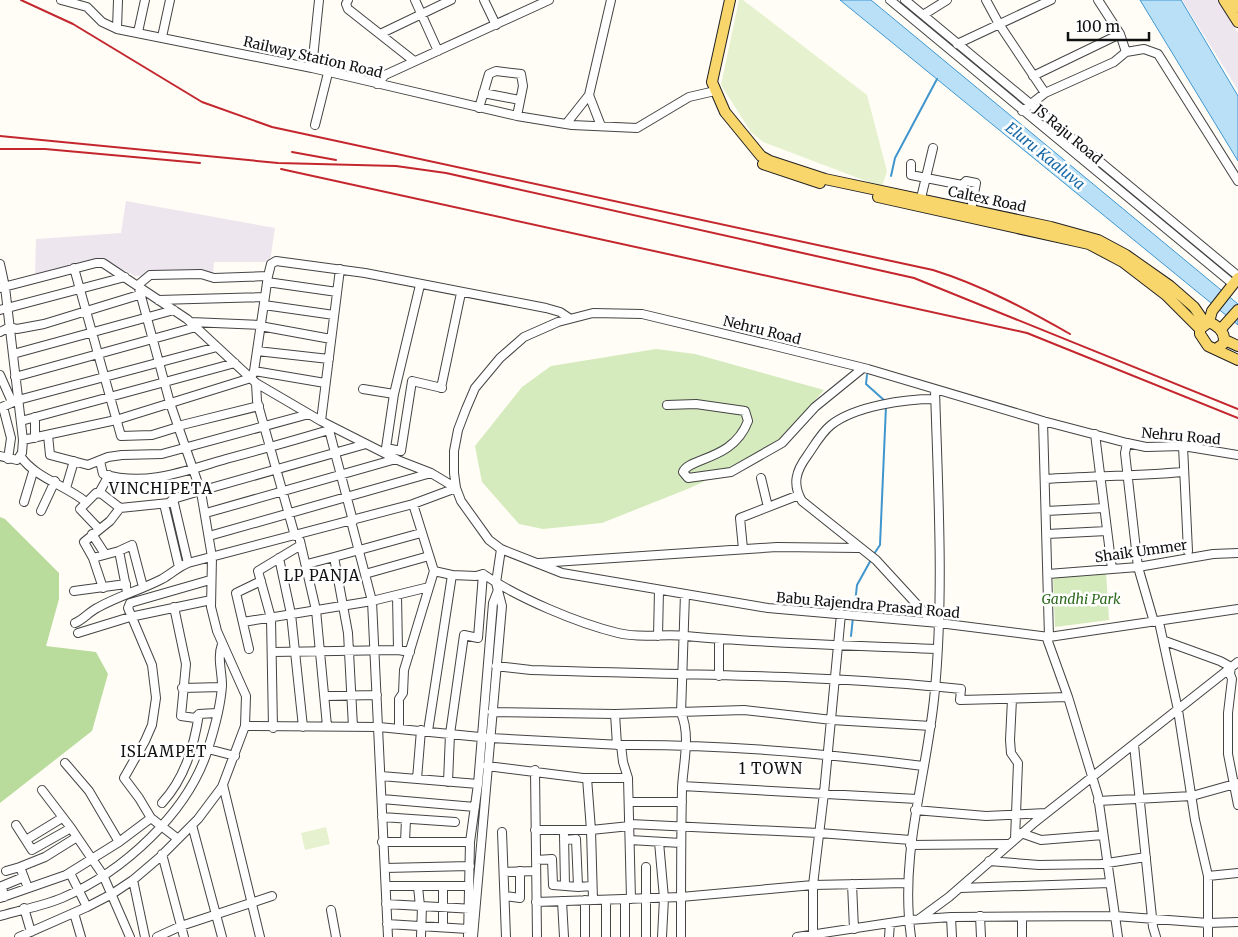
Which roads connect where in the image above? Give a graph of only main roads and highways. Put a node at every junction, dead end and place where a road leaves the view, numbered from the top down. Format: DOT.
graph roads {
  1 [pos="730,0"];
  2 [pos="1224,0"];
  3 [pos="1234,0"];
  4 [pos="1238,7"];
  5 [pos="1238,22"];
  6 [pos="746,139"];
  7 [pos="1234,282"];
  8 [pos="1238,310"];
  9 [pos="1205,325"];
  10 [pos="1223,327"];
  11 [pos="1225,340"];
  12 [pos="1238,346"];
  13 [pos="1216,349"];
  14 [pos="1238,360"];
  1 -- 6 [label="main road, Caltex Road"];
  2 -- 5 [label="main road"];
  3 -- 4 [label="main road"];
  6 -- 9 [label="main road, Caltex Road"];
  6 -- 9 [label="main road, Caltex Road"];
  7 -- 9 [label="main road"];
  8 -- 10 [label="main road"];
  9 -- 10 [label="main road"];
  9 -- 13 [label="main road"];
  10 -- 11 [label="main road"];
  11 -- 12 [label="main road"];
  11 -- 13 [label="main road"];
  13 -- 14 [label="main road"];
}
